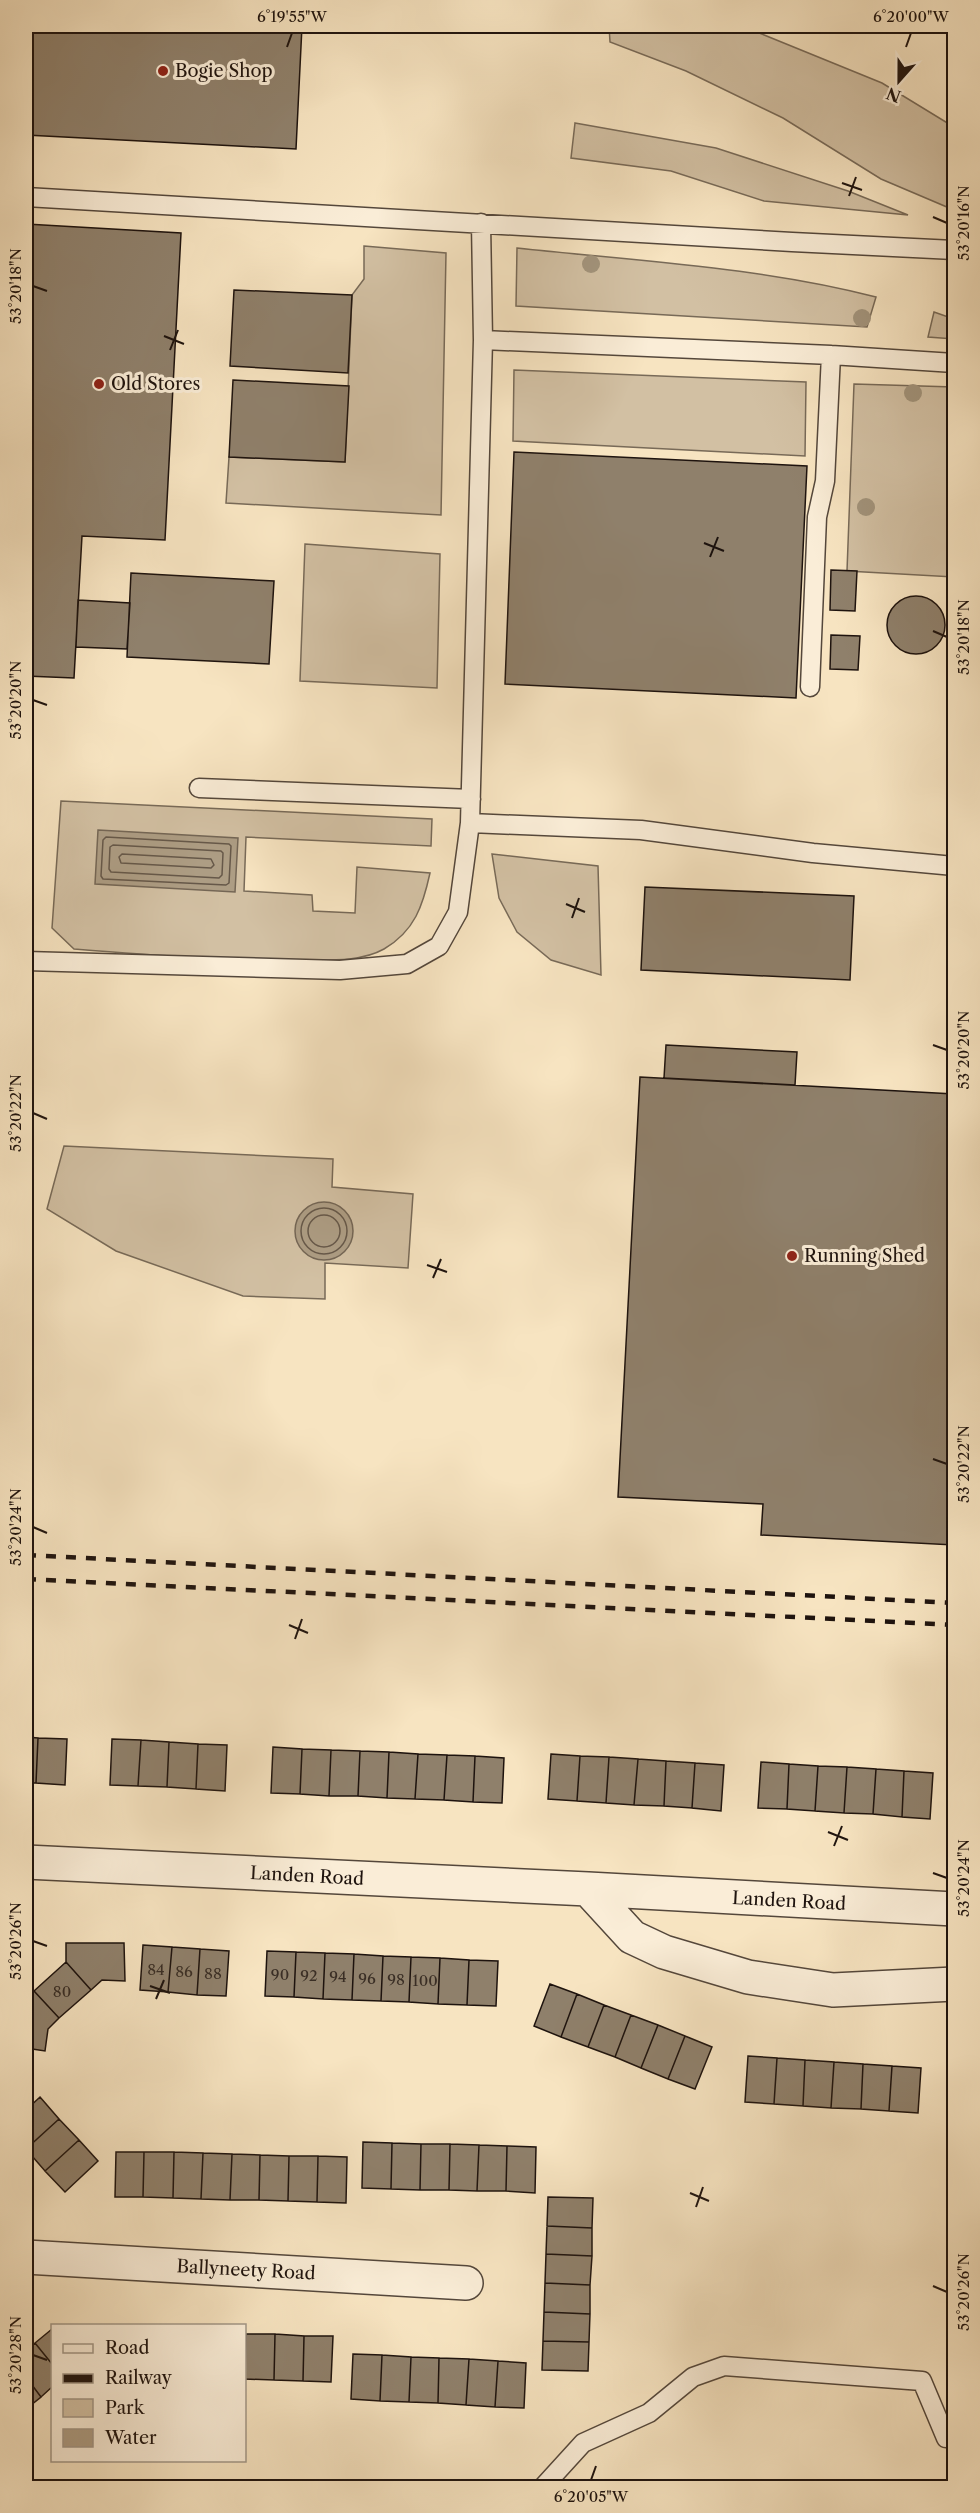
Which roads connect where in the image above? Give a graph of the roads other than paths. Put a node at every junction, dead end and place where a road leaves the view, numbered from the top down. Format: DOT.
graph roads {
  1 [pos="26,197"];
  2 [pos="482,223"];
  3 [pos="954,250"];
  4 [pos="483,340"];
  5 [pos="831,355"];
  6 [pos="954,363"];
  7 [pos="810,687"];
  8 [pos="200,788"];
  9 [pos="471,799"];
  10 [pos="470,823"];
  11 [pos="954,866"];
  12 [pos="26,962"];
  13 [pos="26,1862"];
  14 [pos="588,1888"];
  15 [pos="954,1910"];
  16 [pos="954,1984"];
  17 [pos="26,2257"];
  18 [pos="466,2283"];
  19 [pos="954,2439"];
  20 [pos="542,2487"];
  1 -- 2 [label="lane"];
  2 -- 3 [label="lane"];
  2 -- 4 [label="lane"];
  4 -- 5 [label="lane"];
  4 -- 9 [label="lane"];
  5 -- 6 [label="lane"];
  5 -- 7 [label="lane"];
  8 -- 9 [label="lane"];
  9 -- 10 [label="lane"];
  10 -- 11 [label="lane"];
  10 -- 12 [label="lane"];
  13 -- 14 [label="street, Landen Road"];
  14 -- 15 [label="street, Landen Road"];
  14 -- 16 [label="street"];
  17 -- 18 [label="street, Ballyneety Road"];
  19 -- 20 [label="lane"];
}
